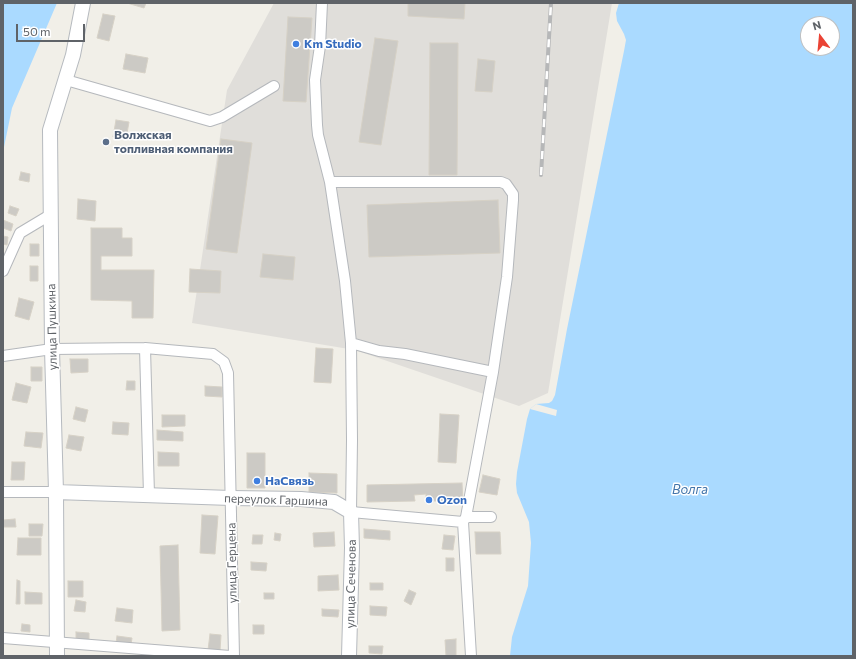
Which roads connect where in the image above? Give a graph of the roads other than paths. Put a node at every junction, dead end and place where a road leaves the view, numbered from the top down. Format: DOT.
graph roads {
  1 [pos="84,3"];
  2 [pos="322,3"];
  3 [pos="66,80"];
  4 [pos="274,86"];
  5 [pos="330,182"];
  6 [pos="50,215"];
  7 [pos="3,271"];
  8 [pos="351,344"];
  9 [pos="145,348"];
  10 [pos="52,349"];
  11 [pos="3,356"];
  12 [pos="493,372"];
  13 [pos="3,492"];
  14 [pos="56,492"];
  15 [pos="149,495"];
  16 [pos="231,498"];
  17 [pos="351,512"];
  18 [pos="491,517"];
  19 [pos="464,519"];
  20 [pos="3,638"];
  21 [pos="57,642"];
  22 [pos="57,656"];
  23 [pos="230,656"];
  24 [pos="234,656"];
  25 [pos="350,656"];
  26 [pos="471,656"];
  1 -- 3 [label="main road, улица Пушкина"];
  2 -- 5 [label="street"];
  3 -- 4 [label="street"];
  3 -- 6 [label="main road, улица Пушкина"];
  5 -- 8 [label="street"];
  5 -- 12 [label="street"];
  6 -- 7 [label="street"];
  6 -- 10 [label="main road, улица Пушкина"];
  8 -- 12 [label="street"];
  8 -- 17 [label="street"];
  9 -- 10 [label="street"];
  9 -- 15 [label="street"];
  9 -- 16 [label="street, улица Герцена"];
  10 -- 11 [label="street"];
  10 -- 14 [label="main road, улица Пушкина"];
  12 -- 19 [label="street"];
  13 -- 14 [label="street"];
  14 -- 15 [label="main road, переулок Гаршина"];
  14 -- 21 [label="main road, улица Пушкина"];
  15 -- 16 [label="main road, переулок Гаршина"];
  16 -- 17 [label="main road, переулок Гаршина"];
  16 -- 24 [label="street, улица Герцена"];
  17 -- 19 [label="street, переулок Гаршина"];
  17 -- 25 [label="main road, улица Сеченова"];
  18 -- 19 [label="street, переулок Гаршина"];
  19 -- 26 [label="street"];
  20 -- 21 [label="street"];
  21 -- 22 [label="main road, улица Пушкина"];
  21 -- 23 [label="street"];
}
